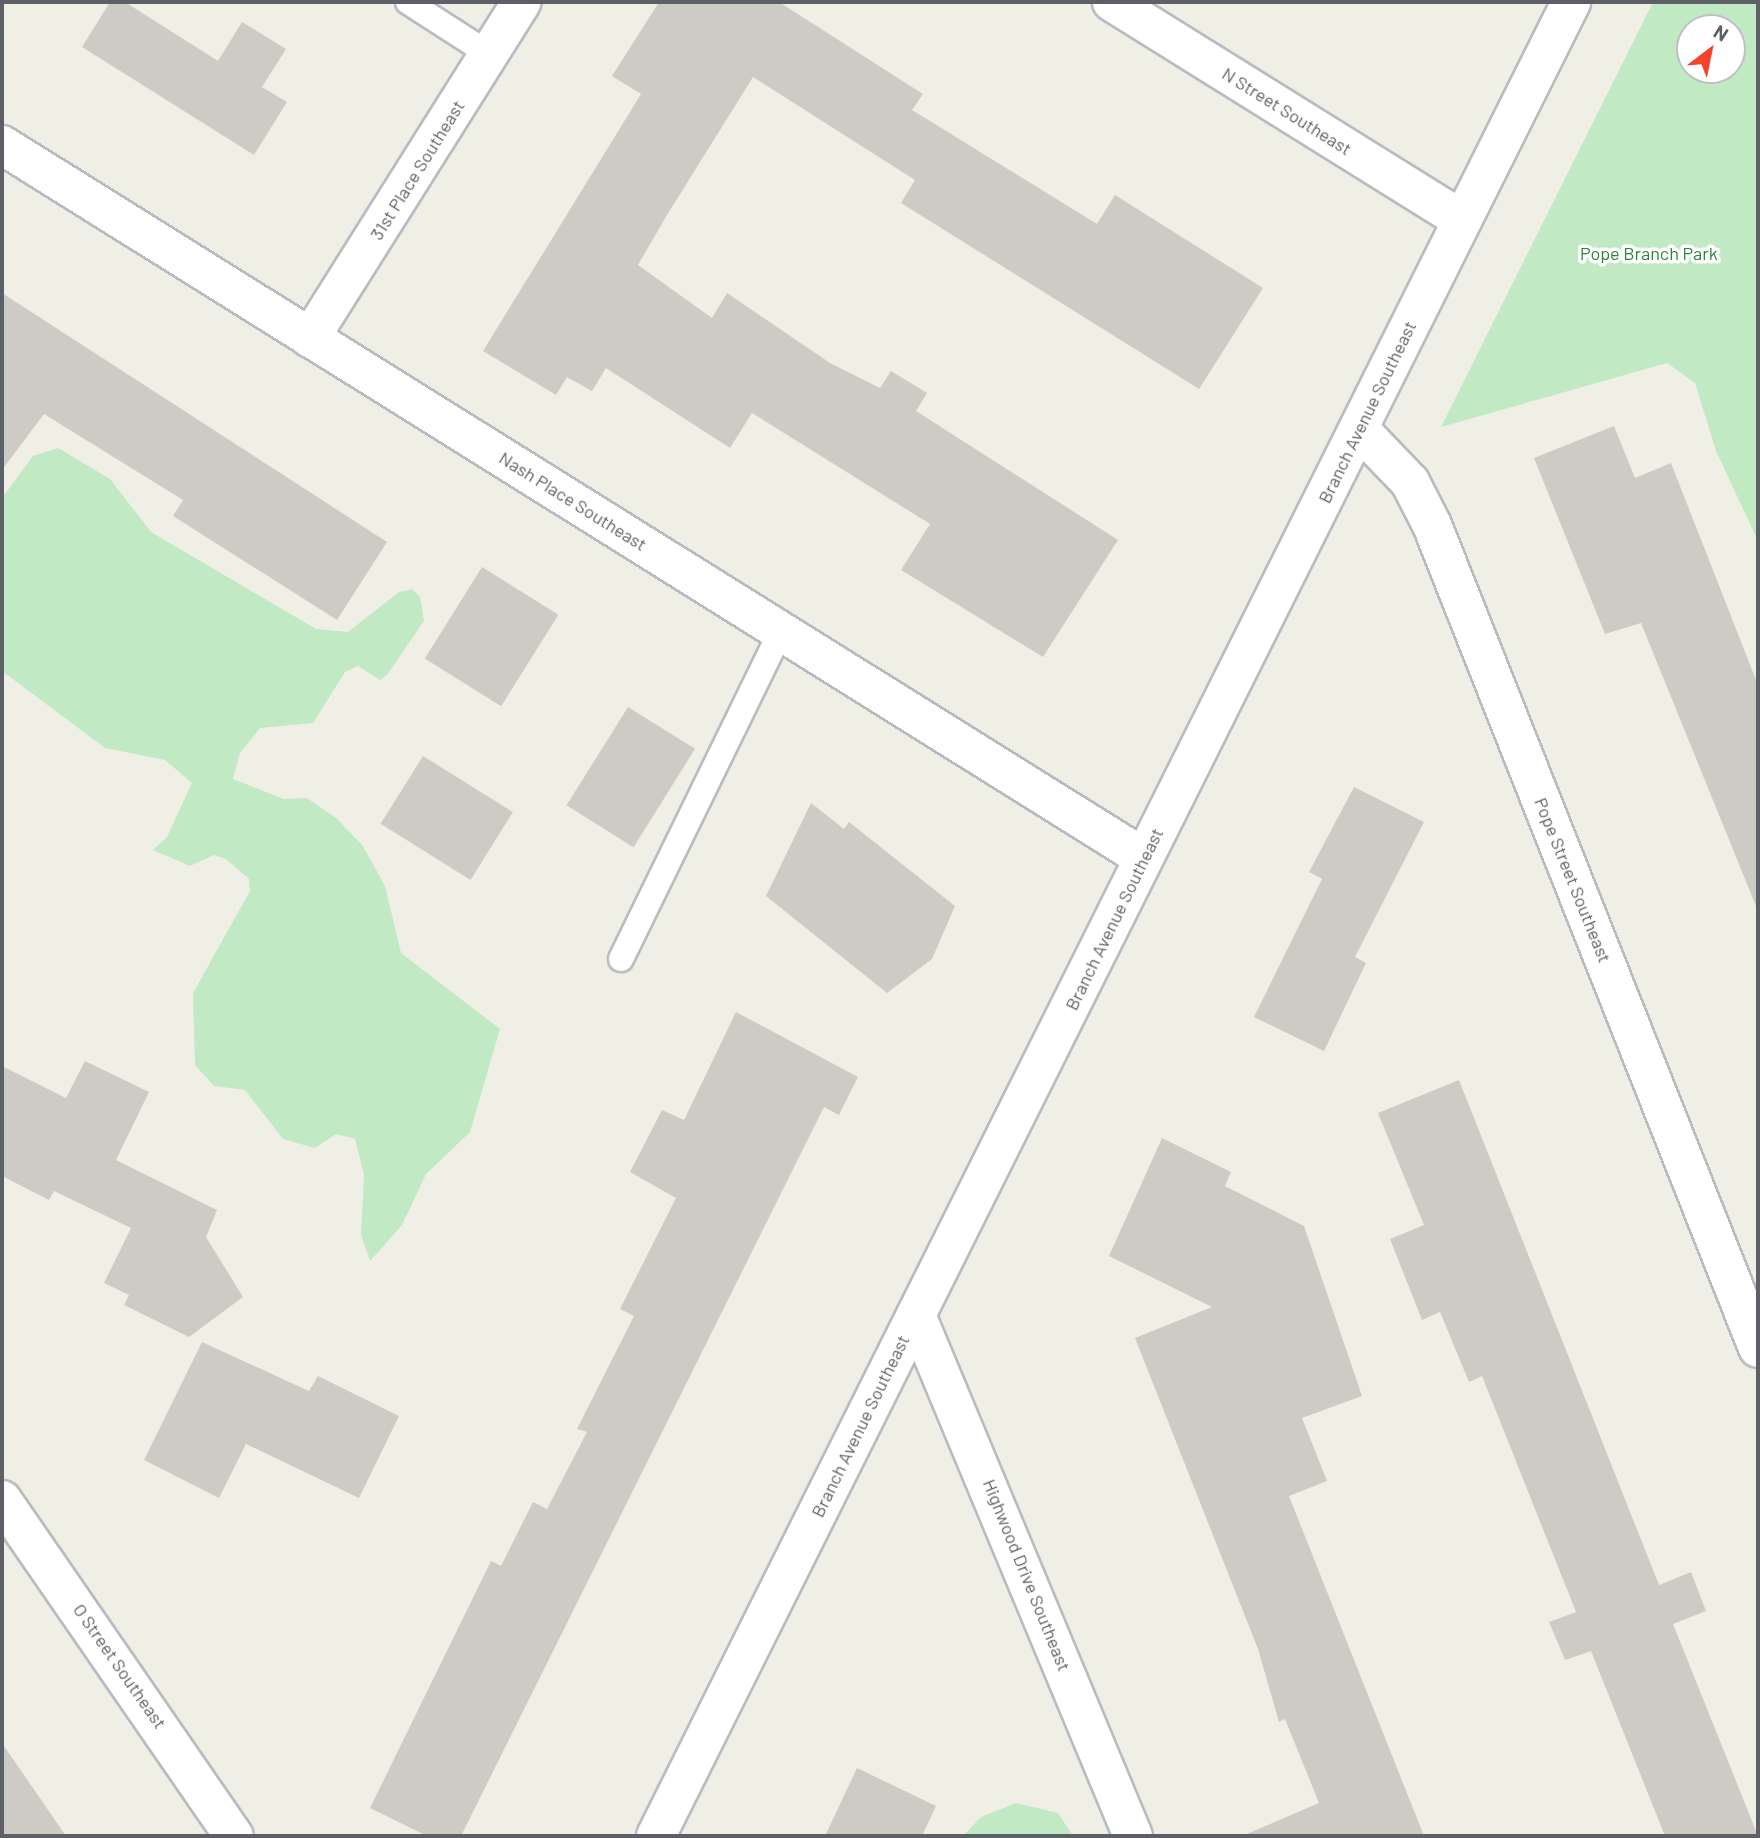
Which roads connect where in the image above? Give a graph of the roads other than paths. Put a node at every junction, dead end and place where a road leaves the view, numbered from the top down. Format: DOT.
graph roads {
  1 [pos="408,2"];
  2 [pos="522,2"];
  3 [pos="1112,2"];
  4 [pos="1571,2"];
  5 [pos="489,54"];
  6 [pos="2,145"];
  7 [pos="1462,220"];
  8 [pos="310,338"];
  9 [pos="1359,429"];
  10 [pos="781,631"];
  11 [pos="1144,858"];
  12 [pos="621,959"];
  13 [pos="916,1315"];
  14 [pos="1758,1348"];
  15 [pos="2,1500"];
  16 [pos="233,1836"];
  17 [pos="656,1836"];
  18 [pos="1133,1836"];
  1 -- 5 [label="lane"];
  2 -- 5 [label="street, 31st Place Southeast"];
  3 -- 7 [label="street, N Street Southeast"];
  4 -- 7 [label="street, Branch Avenue Southeast"];
  5 -- 8 [label="street, 31st Place Southeast"];
  6 -- 8 [label="street, Nash Place Southeast"];
  7 -- 9 [label="street, Branch Avenue Southeast"];
  8 -- 10 [label="street, Nash Place Southeast"];
  9 -- 11 [label="street, Branch Avenue Southeast"];
  9 -- 14 [label="street, Pope Street Southeast"];
  10 -- 11 [label="street, Nash Place Southeast"];
  10 -- 12 [label="lane"];
  11 -- 13 [label="street, Branch Avenue Southeast"];
  13 -- 17 [label="street, Branch Avenue Southeast"];
  13 -- 18 [label="street, Highwood Drive Southeast"];
  15 -- 16 [label="street, O Street Southeast"];
}
